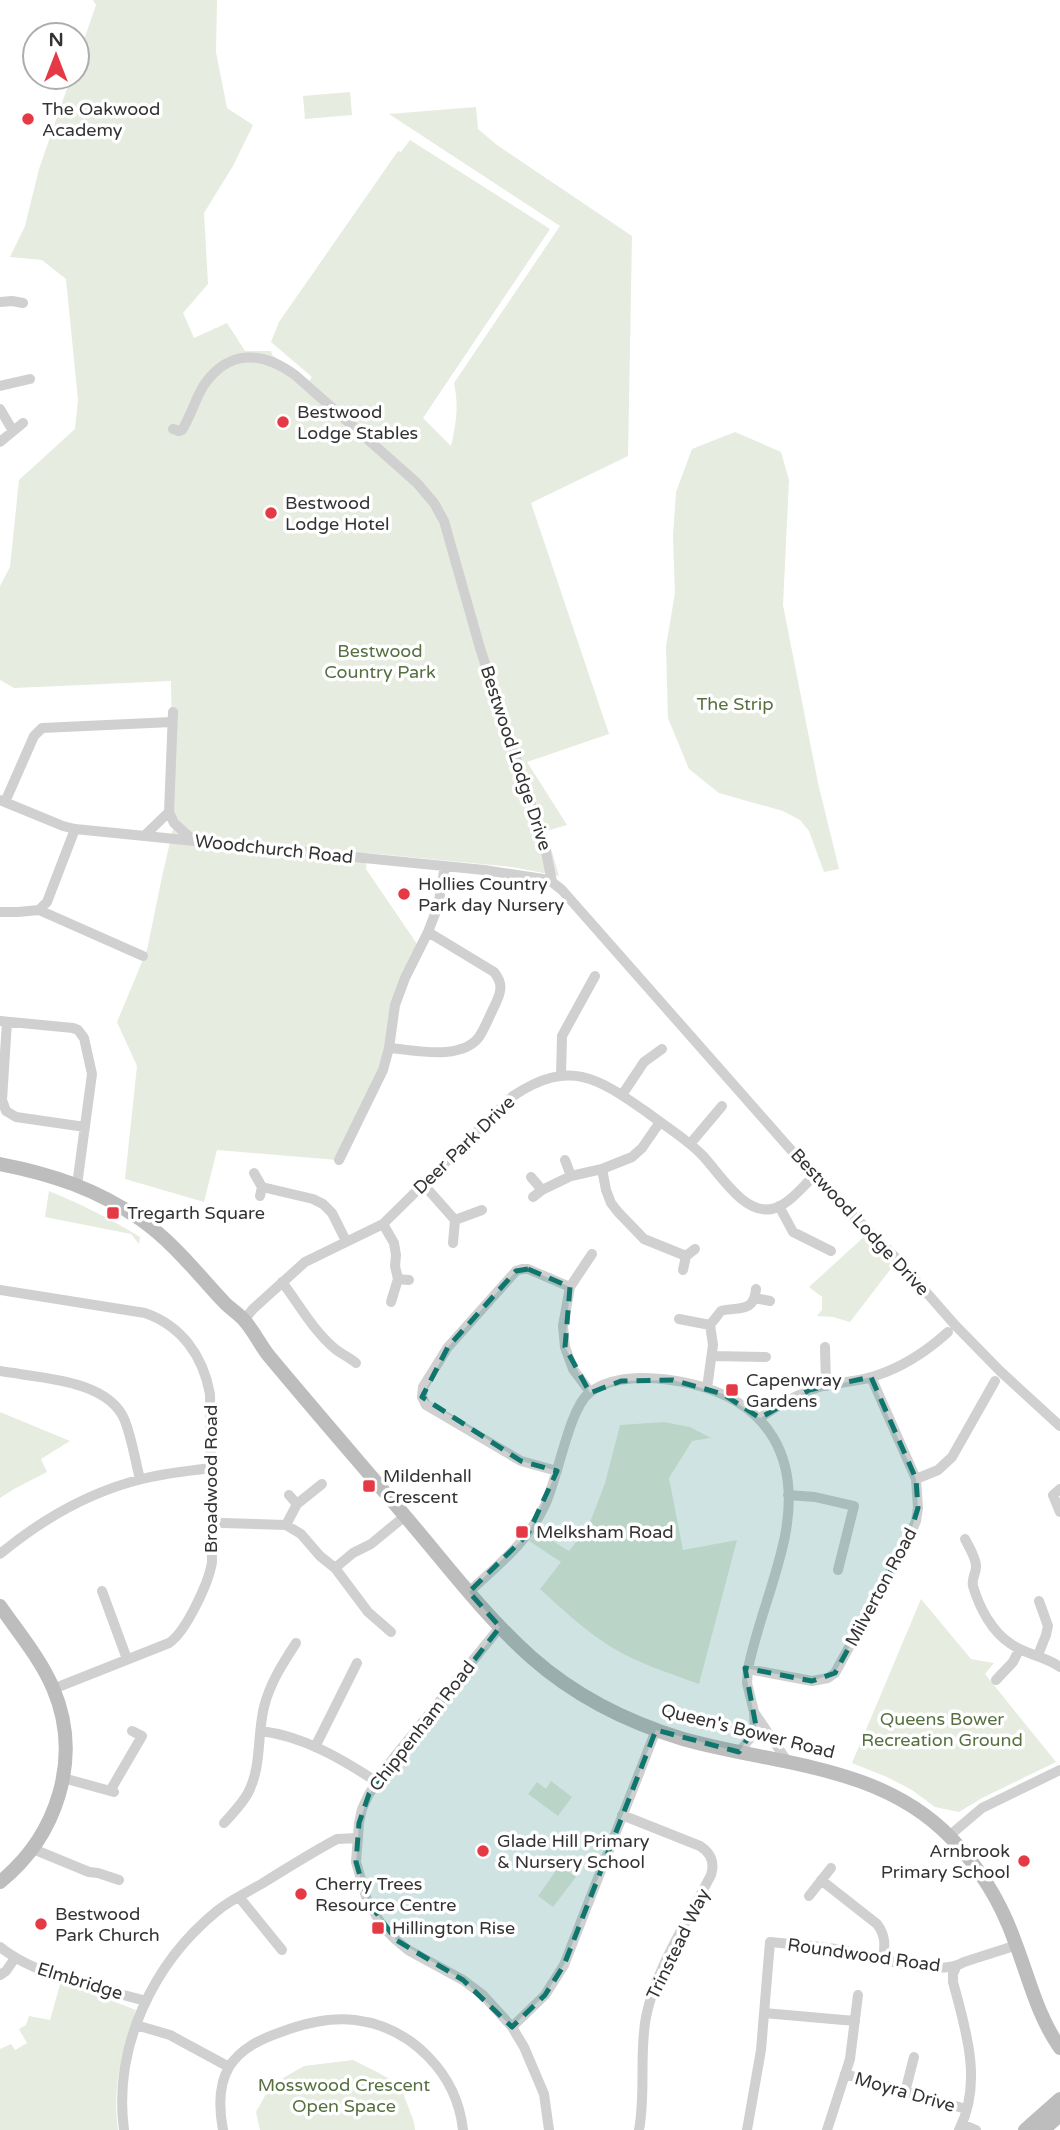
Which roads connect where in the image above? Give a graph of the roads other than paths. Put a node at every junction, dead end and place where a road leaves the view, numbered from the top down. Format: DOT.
graph roads {
  1 [pos="16,298"];
  2 [pos="0,302"];
  3 [pos="23,376"];
  4 [pos="0,386"];
  5 [pos="0,409"];
  6 [pos="23,423"];
  7 [pos="173,429"];
  8 [pos="13,430"];
  9 [pos="0,442"];
  10 [pos="2,801"];
  11 [pos="169,812"];
  12 [pos="75,829"];
  13 [pos="144,836"];
  14 [pos="194,840"];
  15 [pos="445,866"];
  16 [pos="552,882"];
  17 [pos="39,910"];
  18 [pos="0,912"];
  19 [pos="428,932"];
  20 [pos="142,956"];
  21 [pos="595,976"];
  22 [pos="3,1021"];
  23 [pos="389,1048"];
  24 [pos="662,1049"];
  25 [pos="561,1075"];
  26 [pos="622,1095"];
  27 [pos="722,1106"];
  28 [pos="705,1107"];
  29 [pos="714,1115"];
  30 [pos="660,1122"];
  31 [pos="85,1127"];
  32 [pos="690,1144"];
  33 [pos="339,1160"];
  34 [pos="565,1160"];
  35 [pos="0,1164"];
  36 [pos="602,1169"];
  37 [pos="254,1173"];
  38 [pos="571,1176"];
  39 [pos="814,1176"];
  40 [pos="531,1177"];
  41 [pos="423,1184"];
  42 [pos="77,1185"];
  43 [pos="542,1190"];
  44 [pos="533,1196"];
  45 [pos="779,1206"];
  46 [pos="482,1210"];
  47 [pos="455,1220"];
  48 [pos="383,1224"];
  49 [pos="819,1233"];
  50 [pos="346,1241"];
  51 [pos="815,1243"];
  52 [pos="453,1244"];
  53 [pos="695,1250"];
  54 [pos="831,1251"];
  55 [pos="592,1254"];
  56 [pos="686,1256"];
  57 [pos="683,1270"];
  58 [pos="282,1282"];
  59 [pos="570,1287"];
  60 [pos="0,1290"];
  61 [pos="770,1301"];
  62 [pos="391,1302"];
  63 [pos="679,1320"];
  64 [pos="244,1321"];
  65 [pos="710,1325"];
  66 [pos="948,1332"];
  67 [pos="829,1352"];
  68 [pos="759,1354"];
  69 [pos="712,1356"];
  70 [pos="356,1363"];
  71 [pos="0,1371"];
  72 [pos="871,1377"];
  73 [pos="995,1381"];
  74 [pos="826,1385"];
  75 [pos="706,1388"];
  76 [pos="590,1392"];
  77 [pos="760,1418"];
  78 [pos="1060,1426"];
  79 [pos="211,1468"];
  80 [pos="557,1471"];
  81 [pos="140,1479"];
  82 [pos="916,1479"];
  83 [pos="322,1483"];
  84 [pos="1060,1489"];
  85 [pos="788,1494"];
  86 [pos="289,1495"];
  87 [pos="298,1503"];
  88 [pos="1060,1512"];
  89 [pos="405,1516"];
  90 [pos="223,1523"];
  91 [pos="286,1525"];
  92 [pos="965,1539"];
  93 [pos="0,1555"];
  94 [pos="335,1568"];
  95 [pos="838,1570"];
  96 [pos="469,1592"];
  97 [pos="118,1597"];
  98 [pos="1039,1601"];
  99 [pos="0,1606"];
  100 [pos="500,1627"];
  101 [pos="391,1632"];
  102 [pos="1019,1650"];
  103 [pos="295,1651"];
  104 [pos="1038,1655"];
  105 [pos="127,1660"];
  106 [pos="357,1662"];
  107 [pos="1060,1667"];
  108 [pos="748,1669"];
  109 [pos="996,1680"];
  110 [pos="53,1689"];
  111 [pos="754,1712"];
  112 [pos="656,1730"];
  113 [pos="132,1731"];
  114 [pos="261,1731"];
  115 [pos="315,1747"];
  116 [pos="739,1752"];
  117 [pos="787,1761"];
  118 [pos="1060,1770"];
  119 [pos="64,1777"];
  120 [pos="377,1782"];
  121 [pos="622,1815"];
  122 [pos="224,1823"];
  123 [pos="949,1836"];
  124 [pos="358,1838"];
  125 [pos="33,1849"];
  126 [pos="831,1868"];
  127 [pos="119,1880"];
  128 [pos="821,1880"];
  129 [pos="0,1882"];
  130 [pos="809,1896"];
  131 [pos="239,1897"];
  132 [pos="1017,1945"];
  133 [pos="0,1947"];
  134 [pos="282,1950"];
  135 [pos="15,1958"];
  136 [pos="883,1959"];
  137 [pos="956,1967"];
  138 [pos="0,1975"];
  139 [pos="858,1995"];
  140 [pos="146,2001"];
  141 [pos="764,2013"];
  142 [pos="855,2021"];
  143 [pos="136,2025"];
  144 [pos="512,2027"];
  145 [pos="1060,2048"];
  146 [pos="914,2057"];
  147 [pos="229,2067"];
  148 [pos="845,2074"];
  149 [pos="905,2092"];
  150 [pos="1060,2099"];
  151 [pos="966,2109"];
  152 [pos="1060,2115"];
  153 [pos="960,2127"];
  154 [pos="1033,2128"];
  155 [pos="124,2130"];
  156 [pos="223,2130"];
  157 [pos="463,2130"];
  158 [pos="549,2130"];
  159 [pos="639,2130"];
  160 [pos="747,2130"];
  161 [pos="827,2130"];
  162 [pos="976,2130"];
  1 -- 2 [label="street"];
  3 -- 4 [label="street"];
  5 -- 8 [label="street"];
  6 -- 8 [label="street"];
  7 -- 16 [label="street, Bestwood Lodge Drive"];
  8 -- 9 [label="street"];
  10 -- 11 [label="street"];
  10 -- 12 [label="street, Woodchurch Road"];
  11 -- 13 [label="street"];
  11 -- 14 [label="street"];
  12 -- 13 [label="street, Woodchurch Road"];
  12 -- 17 [label="street"];
  13 -- 14 [label="street, Woodchurch Road"];
  14 -- 15 [label="street, Woodchurch Road"];
  15 -- 16 [label="street, Woodchurch Road"];
  15 -- 19 [label="street"];
  16 -- 39 [label="street, Bestwood Lodge Drive"];
  17 -- 18 [label="street"];
  17 -- 20 [label="street"];
  19 -- 23 [label="street"];
  19 -- 23 [label="street"];
  21 -- 25 [label="street"];
  22 -- 31 [label="street"];
  22 -- 31 [label="street"];
  23 -- 33 [label="street"];
  24 -- 26 [label="street"];
  25 -- 26 [label="street"];
  25 -- 41 [label="street, Deer Park Drive"];
  26 -- 30 [label="street"];
  27 -- 29 [label="street"];
  28 -- 29 [label="street"];
  29 -- 32 [label="street"];
  30 -- 32 [label="street"];
  30 -- 36 [label="street"];
  31 -- 42 [label="street"];
  32 -- 45 [label="street"];
  34 -- 38 [label="street"];
  35 -- 42 [label="street, Queen's Bower Road"];
  36 -- 38 [label="street"];
  36 -- 56 [label="street"];
  37 -- 50 [label="street"];
  38 -- 43 [label="street"];
  39 -- 45 [label="street"];
  39 -- 78 [label="street, Bestwood Lodge Drive"];
  40 -- 43 [label="street"];
  41 -- 47 [label="street"];
  41 -- 48 [label="street, Deer Park Drive"];
  42 -- 64 [label="street, Queen's Bower Road"];
  43 -- 44 [label="street"];
  45 -- 51 [label="street"];
  46 -- 47 [label="street"];
  47 -- 52 [label="street"];
  48 -- 50 [label="street, Deer Park Drive"];
  48 -- 62 [label="street"];
  49 -- 51 [label="street"];
  50 -- 58 [label="street, Deer Park Drive"];
  51 -- 54 [label="street"];
  53 -- 56 [label="street"];
  55 -- 59 [label="street"];
  56 -- 57 [label="street"];
  58 -- 64 [label="street, Deer Park Drive"];
  58 -- 70 [label="street"];
  59 -- 76 [label="street"];
  59 -- 80 [label="street"];
  60 -- 79 [label="street, Broadwood Road"];
  61 -- 65 [label="street"];
  63 -- 65 [label="street"];
  64 -- 89 [label="street, Queen's Bower Road"];
  65 -- 69 [label="street"];
  66 -- 72 [label="street"];
  67 -- 74 [label="street"];
  68 -- 69 [label="street"];
  69 -- 75 [label="street"];
  71 -- 81 [label="street"];
  72 -- 74 [label="street"];
  72 -- 82 [label="street, Milverton Road"];
  73 -- 82 [label="street"];
  74 -- 77 [label="street"];
  75 -- 76 [label="street"];
  75 -- 77 [label="street"];
  76 -- 80 [label="street"];
  77 -- 85 [label="street"];
  79 -- 81 [label="street"];
  79 -- 105 [label="street, Broadwood Road"];
  80 -- 96 [label="street"];
  81 -- 93 [label="street"];
  82 -- 108 [label="street, Milverton Road"];
  83 -- 87 [label="street"];
  84 -- 88 [label="street"];
  85 -- 95 [label="street"];
  85 -- 108 [label="street"];
  86 -- 87 [label="street"];
  87 -- 91 [label="street"];
  89 -- 94 [label="street"];
  89 -- 96 [label="street, Queen's Bower Road"];
  90 -- 91 [label="street"];
  91 -- 94 [label="street"];
  92 -- 102 [label="street"];
  94 -- 101 [label="street"];
  96 -- 100 [label="street, Queen's Bower Road"];
  97 -- 105 [label="street"];
  98 -- 104 [label="street"];
  99 -- 110 [label="street"];
  100 -- 112 [label="street, Queen's Bower Road"];
  100 -- 120 [label="street, Chippenham Road"];
  102 -- 104 [label="street"];
  102 -- 109 [label="street"];
  103 -- 114 [label="street"];
  104 -- 107 [label="street"];
  105 -- 110 [label="street, Broadwood Road"];
  106 -- 115 [label="street"];
  108 -- 111 [label="street"];
  110 -- 119 [label="street"];
  111 -- 116 [label="street"];
  111 -- 117 [label="street"];
  112 -- 116 [label="street, Queen's Bower Road"];
  112 -- 121 [label="street"];
  113 -- 119 [label="street"];
  114 -- 115 [label="street"];
  114 -- 122 [label="street"];
  115 -- 120 [label="street"];
  116 -- 117 [label="street, Queen's Bower Road"];
  117 -- 123 [label="street, Queen's Bower Road"];
  118 -- 123 [label="street"];
  119 -- 125 [label="street"];
  120 -- 124 [label="street, Chippenham Road"];
  121 -- 144 [label="street"];
  121 -- 159 [label="street, Trinstead Way"];
  123 -- 132 [label="street, Queen's Bower Road"];
  124 -- 131 [label="street"];
  124 -- 144 [label="street, Chippenham Road"];
  125 -- 127 [label="street"];
  125 -- 129 [label="street"];
  126 -- 128 [label="street"];
  128 -- 130 [label="street"];
  128 -- 136 [label="street"];
  131 -- 134 [label="street"];
  131 -- 140 [label="street"];
  132 -- 137 [label="street, Roundwood Road"];
  132 -- 145 [label="street, Queen's Bower Road"];
  133 -- 135 [label="street, Elmbridge"];
  135 -- 138 [label="street"];
  135 -- 140 [label="street, Elmbridge"];
  136 -- 137 [label="street, Roundwood Road"];
  136 -- 141 [label="street, Roundwood Road"];
  137 -- 151 [label="street"];
  139 -- 142 [label="street, Moyra Drive"];
  140 -- 143 [label="street"];
  141 -- 142 [label="street"];
  141 -- 160 [label="street, Roundwood Road"];
  142 -- 148 [label="street, Moyra Drive"];
  143 -- 147 [label="street"];
  143 -- 155 [label="street"];
  144 -- 158 [label="street, Chippenham Road"];
  146 -- 149 [label="street"];
  147 -- 156 [label="street"];
  147 -- 157 [label="street"];
  148 -- 149 [label="street, Moyra Drive"];
  148 -- 161 [label="street, Moyra Drive"];
  149 -- 151 [label="street, Moyra Drive"];
  150 -- 154 [label="street"];
  151 -- 153 [label="street"];
  152 -- 154 [label="street"];
  153 -- 162 [label="street"];
}
